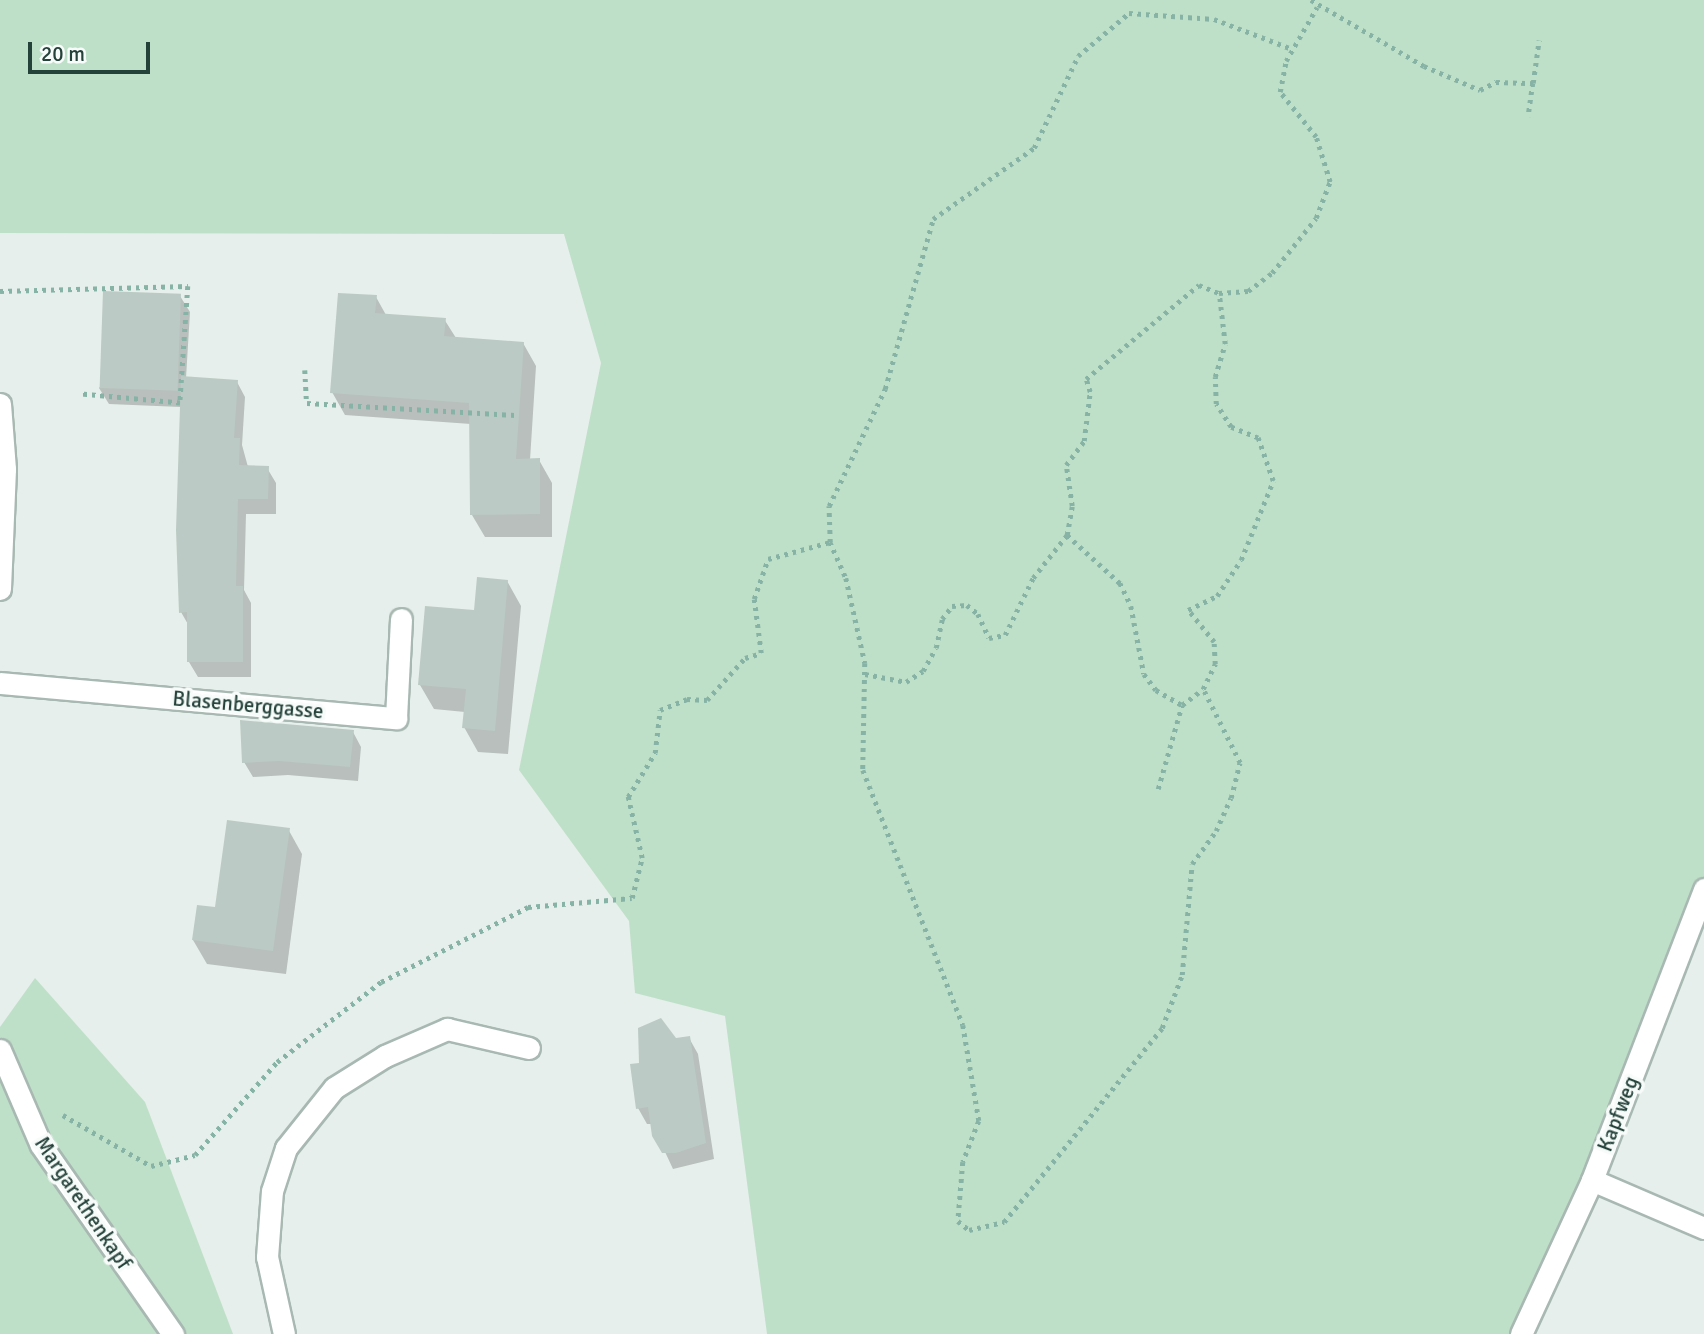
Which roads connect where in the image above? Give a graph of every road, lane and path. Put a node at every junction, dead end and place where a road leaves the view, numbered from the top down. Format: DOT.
graph roads {
  1 [pos="1311,0"];
  2 [pos="1317,7"];
  3 [pos="1539,40"];
  4 [pos="1292,50"];
  5 [pos="1533,83"];
  6 [pos="1528,117"];
  7 [pos="0,291"];
  8 [pos="1219,293"];
  9 [pos="305,370"];
  10 [pos="80,394"];
  11 [pos="0,404"];
  12 [pos="515,415"];
  13 [pos="1067,536"];
  14 [pos="830,541"];
  15 [pos="0,589"];
  16 [pos="401,619"];
  17 [pos="865,674"];
  18 [pos="0,683"];
  19 [pos="1203,689"];
  20 [pos="1182,705"];
  21 [pos="1158,789"];
  22 [pos="1704,889"];
  23 [pos="529,1048"];
  24 [pos="2,1058"];
  25 [pos="61,1114"];
  26 [pos="1592,1180"];
  27 [pos="1704,1228"];
  28 [pos="173,1334"];
  29 [pos="284,1334"];
  30 [pos="1521,1334"];
  1 -- 2 [label="path"];
  2 -- 4 [label="path"];
  2 -- 5 [label="path"];
  3 -- 5 [label="path"];
  4 -- 8 [label="path"];
  4 -- 14 [label="path"];
  5 -- 6 [label="path"];
  7 -- 10 [label="path"];
  8 -- 13 [label="path"];
  8 -- 19 [label="path"];
  9 -- 12 [label="path"];
  11 -- 15 [label="street"];
  13 -- 17 [label="path"];
  13 -- 20 [label="path"];
  14 -- 17 [label="path"];
  14 -- 25 [label="path"];
  16 -- 18 [label="street, Blasenberggasse"];
  17 -- 19 [label="path"];
  19 -- 20 [label="path"];
  20 -- 21 [label="path"];
  22 -- 26 [label="street, Kapfweg"];
  23 -- 29 [label="street"];
  24 -- 28 [label="street, Margarethenkapf"];
  26 -- 27 [label="street"];
  26 -- 30 [label="street, Kapfweg"];
}
